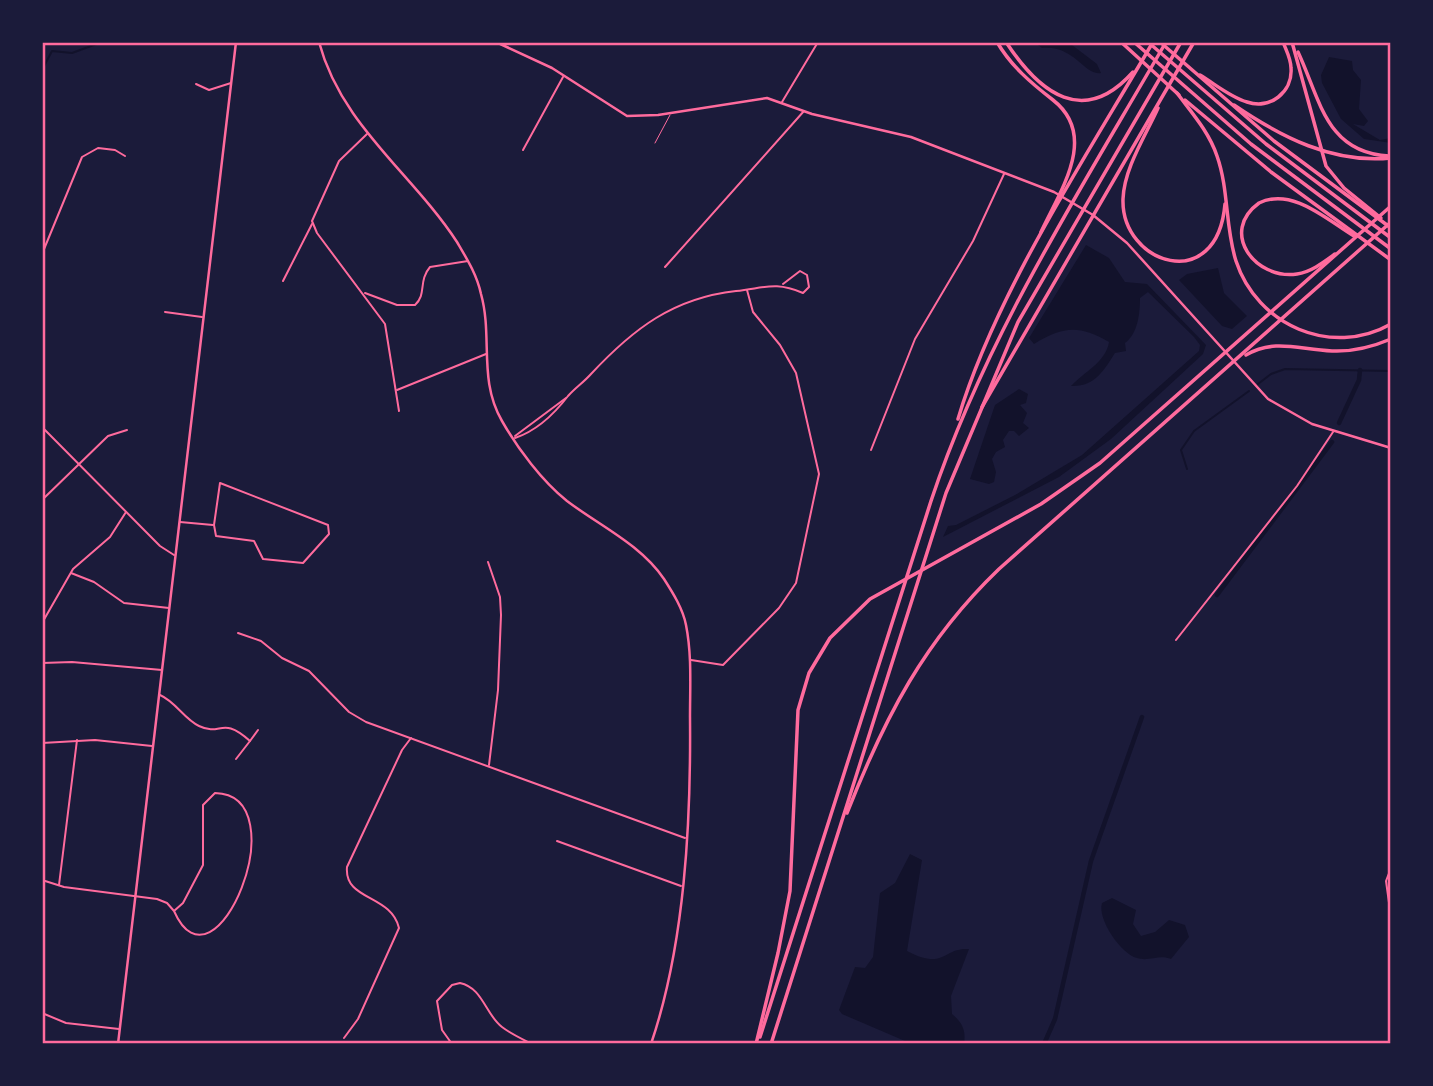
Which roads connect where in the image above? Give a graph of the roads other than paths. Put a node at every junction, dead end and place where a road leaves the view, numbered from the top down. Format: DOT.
graph roads {
  1 [pos="236,42"];
  2 [pos="319,42"];
  3 [pos="496,42"];
  4 [pos="818,42"];
  5 [pos="997,42"];
  6 [pos="1006,42"];
  7 [pos="1121,42"];
  8 [pos="1148,42"];
  9 [pos="1153,42"];
  10 [pos="1160,42"];
  11 [pos="1166,42"];
  12 [pos="1181,42"];
  13 [pos="1194,42"];
  14 [pos="1283,42"];
  15 [pos="1293,42"];
  16 [pos="1136,44"];
  17 [pos="1140,65"];
  18 [pos="1191,69"];
  19 [pos="564,75"];
  20 [pos="232,83"];
  21 [pos="196,84"];
  22 [pos="1210,87"];
  23 [pos="1166,90"];
  24 [pos="1177,93"];
  25 [pos="782,103"];
  26 [pos="804,111"];
  27 [pos="671,113"];
  28 [pos="367,134"];
  29 [pos="655,143"];
  30 [pos="523,150"];
  31 [pos="125,156"];
  32 [pos="1391,157"];
  33 [pos="1005,173"];
  34 [pos="1225,192"];
  35 [pos="1390,207"];
  36 [pos="313,223"];
  37 [pos="1391,225"];
  38 [pos="1391,238"];
  39 [pos="1349,244"];
  40 [pos="1391,249"];
  41 [pos="1378,251"];
  42 [pos="42,254"];
  43 [pos="1391,260"];
  44 [pos="469,261"];
  45 [pos="665,267"];
  46 [pos="1024,268"];
  47 [pos="283,281"];
  48 [pos="783,284"];
  49 [pos="747,290"];
  50 [pos="364,293"];
  51 [pos="165,312"];
  52 [pos="203,317"];
  53 [pos="1391,324"];
  54 [pos="1391,339"];
  55 [pos="486,354"];
  56 [pos="1238,359"];
  57 [pos="396,391"];
  58 [pos="567,398"];
  59 [pos="399,411"];
  60 [pos="975,418"];
  61 [pos="42,427"];
  62 [pos="127,430"];
  63 [pos="1334,431"];
  64 [pos="514,438"];
  65 [pos="950,444"];
  66 [pos="1391,448"];
  67 [pos="871,450"];
  68 [pos="79,464"];
  69 [pos="42,500"];
  70 [pos="126,512"];
  71 [pos="179,522"];
  72 [pos="214,525"];
  73 [pos="175,555"];
  74 [pos="488,562"];
  75 [pos="70,573"];
  76 [pos="169,608"];
  77 [pos="42,623"];
  78 [pos="238,632"];
  79 [pos="1176,640"];
  80 [pos="690,660"];
  81 [pos="42,663"];
  82 [pos="162,670"];
  83 [pos="159,694"];
  84 [pos="258,730"];
  85 [pos="411,738"];
  86 [pos="77,740"];
  87 [pos="250,741"];
  88 [pos="42,743"];
  89 [pos="152,746"];
  90 [pos="236,759"];
  91 [pos="489,766"];
  92 [pos="685,838"];
  93 [pos="557,841"];
  94 [pos="836,841"];
  95 [pos="1391,868"];
  96 [pos="42,880"];
  97 [pos="59,886"];
  98 [pos="681,886"];
  99 [pos="133,895"];
  100 [pos="174,912"];
  101 [pos="1391,917"];
  102 [pos="43,1014"];
  103 [pos="42,1019"];
  104 [pos="119,1029"];
  105 [pos="344,1038"];
  106 [pos="527,1042"];
  107 [pos="118,1044"];
  108 [pos="452,1044"];
  109 [pos="510,1044"];
  110 [pos="532,1044"];
  111 [pos="651,1044"];
  112 [pos="757,1044"];
  113 [pos="771,1044"];
  1 -- 20 [label="main road"];
  2 -- 28 [label="main road"];
  3 -- 19 [label="main road"];
  4 -- 25 [label="street"];
  5 -- 46 [label="highway"];
  6 -- 17 [label="highway"];
  7 -- 24 [label="highway"];
  8 -- 38 [label="highway"];
  9 -- 17 [label="highway"];
  10 -- 18 [label="highway"];
  11 -- 65 [label="highway"];
  12 -- 60 [label="highway"];
  13 -- 23 [label="highway"];
  14 -- 18 [label="highway"];
  15 -- 32 [label="highway"];
  15 -- 37 [label="highway"];
  16 -- 40 [label="highway"];
  17 -- 46 [label="highway"];
  18 -- 22 [label="highway"];
  19 -- 27 [label="main road"];
  19 -- 30 [label="street"];
  20 -- 21 [label="street"];
  20 -- 52 [label="main road"];
  22 -- 32 [label="highway"];
  22 -- 37 [label="highway"];
  23 -- 34 [label="highway"];
  23 -- 60 [label="highway"];
  24 -- 34 [label="highway"];
  24 -- 41 [label="highway"];
  25 -- 26 [label="main road"];
  25 -- 27 [label="main road"];
  26 -- 33 [label="main road"];
  26 -- 45 [label="street"];
  27 -- 29 [label="lane"];
  28 -- 36 [label="street"];
  28 -- 44 [label="main road"];
  31 -- 42 [label="street"];
  33 -- 63 [label="main road"];
  33 -- 67 [label="street"];
  34 -- 53 [label="highway"];
  35 -- 39 [label="highway"];
  36 -- 47 [label="street"];
  36 -- 50 [label="street"];
  37 -- 56 [label="highway"];
  39 -- 41 [label="highway"];
  39 -- 112 [label="highway"];
  41 -- 43 [label="highway"];
  44 -- 50 [label="street"];
  44 -- 55 [label="main road"];
  46 -- 65 [label="highway"];
  48 -- 48 [label="street"];
  48 -- 49 [label="street"];
  49 -- 58 [label="street"];
  49 -- 80 [label="street"];
  50 -- 57 [label="street"];
  51 -- 52 [label="street"];
  52 -- 71 [label="main road"];
  54 -- 56 [label="highway"];
  55 -- 57 [label="street"];
  55 -- 64 [label="main road"];
  56 -- 94 [label="highway"];
  57 -- 59 [label="street"];
  58 -- 64 [label="street"];
  58 -- 64 [label="street"];
  60 -- 94 [label="highway"];
  61 -- 68 [label="street"];
  62 -- 68 [label="street"];
  63 -- 66 [label="main road"];
  63 -- 79 [label="street"];
  64 -- 80 [label="main road"];
  65 -- 112 [label="highway"];
  68 -- 69 [label="street"];
  68 -- 70 [label="street"];
  70 -- 73 [label="street"];
  70 -- 75 [label="street"];
  71 -- 72 [label="street"];
  71 -- 73 [label="main road"];
  72 -- 72 [label="street"];
  73 -- 76 [label="main road"];
  74 -- 91 [label="street"];
  75 -- 76 [label="street"];
  75 -- 77 [label="street"];
  76 -- 82 [label="main road"];
  78 -- 85 [label="street"];
  80 -- 92 [label="main road"];
  81 -- 82 [label="street"];
  82 -- 83 [label="main road"];
  83 -- 87 [label="street"];
  83 -- 89 [label="main road"];
  84 -- 87 [label="street"];
  85 -- 91 [label="street"];
  85 -- 105 [label="street"];
  86 -- 88 [label="street"];
  86 -- 89 [label="street"];
  86 -- 97 [label="street"];
  87 -- 90 [label="street"];
  89 -- 99 [label="main road"];
  91 -- 92 [label="street"];
  92 -- 98 [label="main road"];
  93 -- 98 [label="street"];
  94 -- 113 [label="highway"];
  95 -- 101 [label="street"];
  96 -- 97 [label="street"];
  97 -- 99 [label="street"];
  98 -- 111 [label="main road"];
  99 -- 100 [label="street"];
  99 -- 104 [label="main road"];
  100 -- 100 [label="street"];
  102 -- 103 [label="street"];
  102 -- 104 [label="street"];
  104 -- 107 [label="main road"];
  106 -- 108 [label="street"];
  106 -- 109 [label="street"];
  106 -- 110 [label="street"];
}
